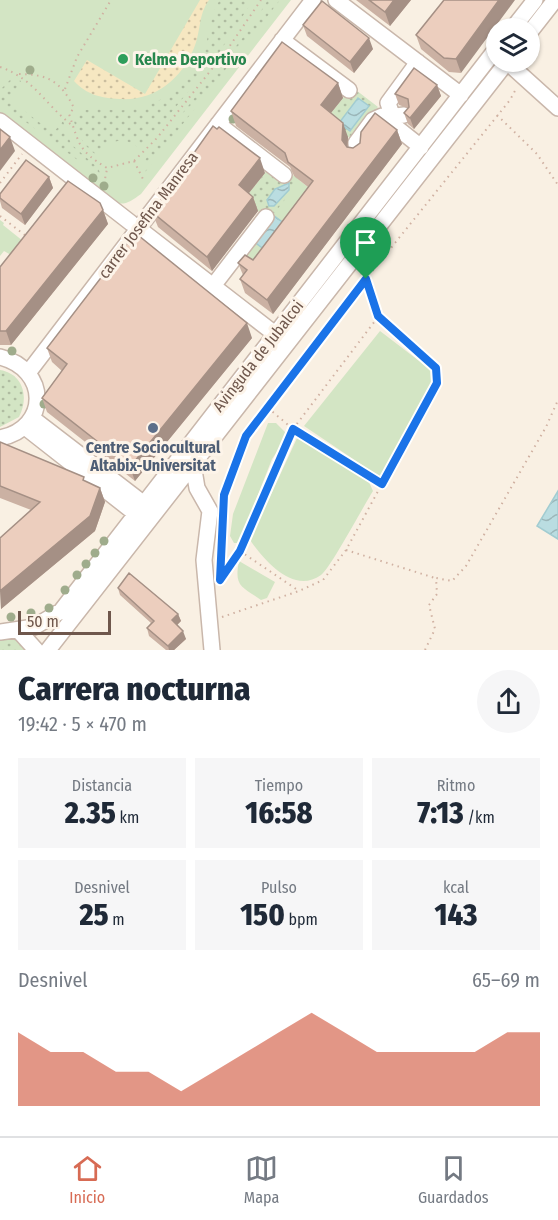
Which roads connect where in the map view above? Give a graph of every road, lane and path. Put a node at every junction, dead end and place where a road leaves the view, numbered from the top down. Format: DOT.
graph roads {
  1 [pos="111,0"];
  2 [pos="261,0"];
  3 [pos="303,0"];
  4 [pos="313,0"];
  5 [pos="336,0"];
  6 [pos="535,0"];
  7 [pos="555,0"];
  8 [pos="521,18"];
  9 [pos="540,19"];
  10 [pos="282,40"];
  11 [pos="418,62"];
  12 [pos="486,62"];
  13 [pos="0,67"];
  14 [pos="499,72"];
  15 [pos="518,72"];
  16 [pos="20,74"];
  17 [pos="523,76"];
  18 [pos="65,89"];
  19 [pos="349,90"];
  20 [pos="461,95"];
  21 [pos="558,108"];
  22 [pos="404,115"];
  23 [pos="497,115"];
  24 [pos="0,121"];
  25 [pos="218,124"];
  26 [pos="73,126"];
  27 [pos="30,144"];
  28 [pos="421,147"];
  29 [pos="357,153"];
  30 [pos="134,161"];
  31 [pos="107,168"];
  32 [pos="284,175"];
  33 [pos="143,179"];
  34 [pos="0,183"];
  35 [pos="104,184"];
  36 [pos="558,185"];
  37 [pos="0,216"];
  38 [pos="266,217"];
  39 [pos="134,225"];
  40 [pos="31,239"];
  41 [pos="353,259"];
  42 [pos="366,279"];
  43 [pos="213,286"];
  44 [pos="378,316"];
  45 [pos="275,334"];
  46 [pos="0,357"];
  47 [pos="25,370"];
  48 [pos="558,400"];
  49 [pos="268,408"];
  50 [pos="28,422"];
  51 [pos="293,429"];
  52 [pos="0,438"];
  53 [pos="193,464"];
  54 [pos="382,484"];
  55 [pos="201,495"];
  56 [pos="169,496"];
  57 [pos="140,509"];
  58 [pos="223,516"];
  59 [pos="223,527"];
  60 [pos="346,550"];
  61 [pos="240,551"];
  62 [pos="436,578"];
  63 [pos="220,580"];
  64 [pos="220,589"];
  65 [pos="299,591"];
  66 [pos="208,621"];
  67 [pos="18,630"];
  68 [pos="0,632"];
  69 [pos="36,650"];
  70 [pos="48,650"];
  71 [pos="212,650"];
  72 [pos="424,650"];
  1 -- 18 [label="path"];
  2 -- 30 [label="path"];
  3 -- 39 [label="street, carrer Josefina Manresa"];
  4 -- 10 [label="street, carrer Josefina Manresa"];
  5 -- 11 [label="street"];
  6 -- 8 [label="street"];
  7 -- 9 [label="street"];
  10 -- 19 [label="street"];
  10 -- 25 [label="street, carrer Josefina Manresa"];
  11 -- 20 [label="street"];
  11 -- 22 [label="street"];
  12 -- 20 [label="street, Avinguda de Jubalcoi"];
  13 -- 16 [label="path"];
  14 -- 41 [label="street, Avinguda de Jubalcoi"];
  15 -- 17 [label="street"];
  16 -- 18 [label="path"];
  16 -- 26 [label="path"];
  17 -- 21 [label="street"];
  17 -- 23 [label="path"];
  18 -- 26 [label="path"];
  20 -- 28 [label="street, Avinguda de Jubalcoi"];
  23 -- 36 [label="path"];
  23 -- 42 [label="path"];
  24 -- 27 [label="street"];
  25 -- 32 [label="street"];
  25 -- 39 [label="street, carrer Josefina Manresa"];
  26 -- 31 [label="path"];
  27 -- 34 [label="path"];
  27 -- 39 [label="street"];
  28 -- 29 [label="street"];
  28 -- 45 [label="street, Avinguda de Jubalcoi"];
  30 -- 31 [label="path"];
  30 -- 33 [label="path"];
  31 -- 35 [label="path"];
  37 -- 40 [label="path"];
  38 -- 43 [label="street"];
  39 -- 43 [label="street"];
  39 -- 47 [label="street, carrer Josefina Manresa"];
  41 -- 42 [label="path"];
  41 -- 53 [label="street, Avinguda de Jubalcoi"];
  42 -- 44 [label="path"];
  42 -- 49 [label="path"];
  43 -- 45 [label="street"];
  44 -- 51 [label="path"];
  44 -- 54 [label="path"];
  45 -- 57 [label="street, Avinguda de Jubalcoi"];
  46 -- 47 [label="street"];
  47 -- 50 [label="street"];
  48 -- 62 [label="path"];
  49 -- 51 [label="path"];
  49 -- 58 [label="path"];
  50 -- 52 [label="street"];
  50 -- 57 [label="street"];
  51 -- 54 [label="path"];
  51 -- 61 [label="path"];
  53 -- 55 [label="street"];
  53 -- 56 [label="street, Avinguda de Jubalcoi"];
  54 -- 60 [label="path"];
  55 -- 56 [label="street"];
  55 -- 66 [label="street"];
  56 -- 70 [label="street, Avinguda de Jubalcoi"];
  57 -- 67 [label="street, Avinguda de Jubalcoi"];
  59 -- 63 [label="path"];
  60 -- 62 [label="path"];
  60 -- 65 [label="path"];
  61 -- 63 [label="path"];
  61 -- 65 [label="path"];
  62 -- 72 [label="path"];
  63 -- 64 [label="path"];
  65 -- 66 [label="path"];
  66 -- 71 [label="street"];
  67 -- 68 [label="street, Avinguda de Jubalcoi"];
  67 -- 69 [label="street"];
}
